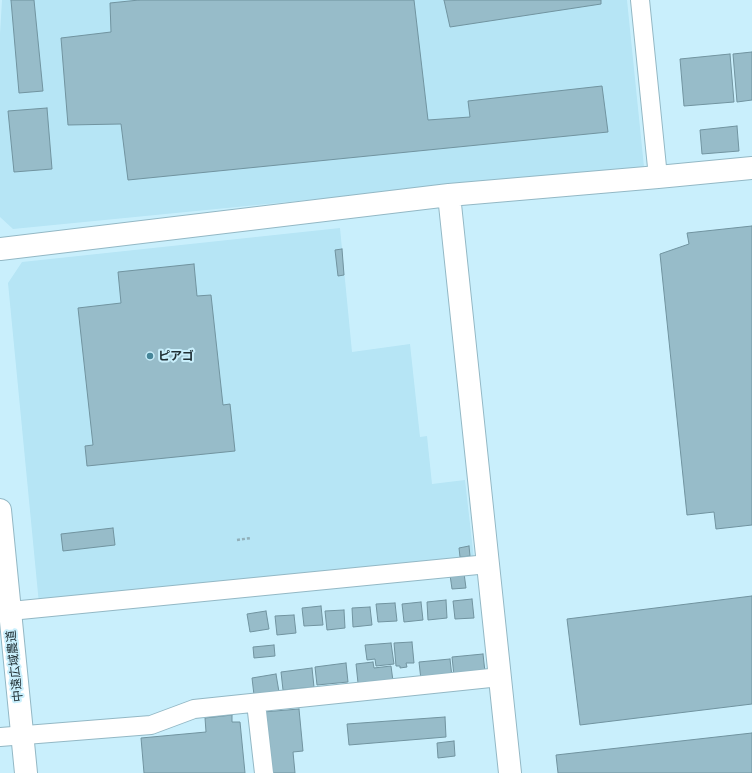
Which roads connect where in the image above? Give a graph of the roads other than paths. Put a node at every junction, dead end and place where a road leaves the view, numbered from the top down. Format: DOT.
graph roads {
  1 [pos="640,0"];
  2 [pos="752,168"];
  3 [pos="658,177"];
  4 [pos="449,195"];
  5 [pos="0,249"];
  6 [pos="0,510"];
  7 [pos="488,564"];
  8 [pos="5,612"];
  9 [pos="500,677"];
  10 [pos="256,703"];
  11 [pos="22,736"];
  12 [pos="0,737"];
  13 [pos="26,773"];
  14 [pos="264,773"];
  15 [pos="510,773"];
  1 -- 3 [label="street"];
  2 -- 3 [label="street"];
  3 -- 4 [label="street"];
  4 -- 5 [label="street"];
  4 -- 7 [label="street"];
  6 -- 8 [label="street, 中遠広域農道"];
  7 -- 8 [label="street"];
  7 -- 9 [label="street"];
  8 -- 11 [label="street, 中遠広域農道"];
  9 -- 10 [label="street"];
  9 -- 15 [label="street"];
  10 -- 11 [label="street"];
  10 -- 14 [label="street"];
  11 -- 12 [label="street"];
  11 -- 13 [label="street, 中遠広域農道"];
}
